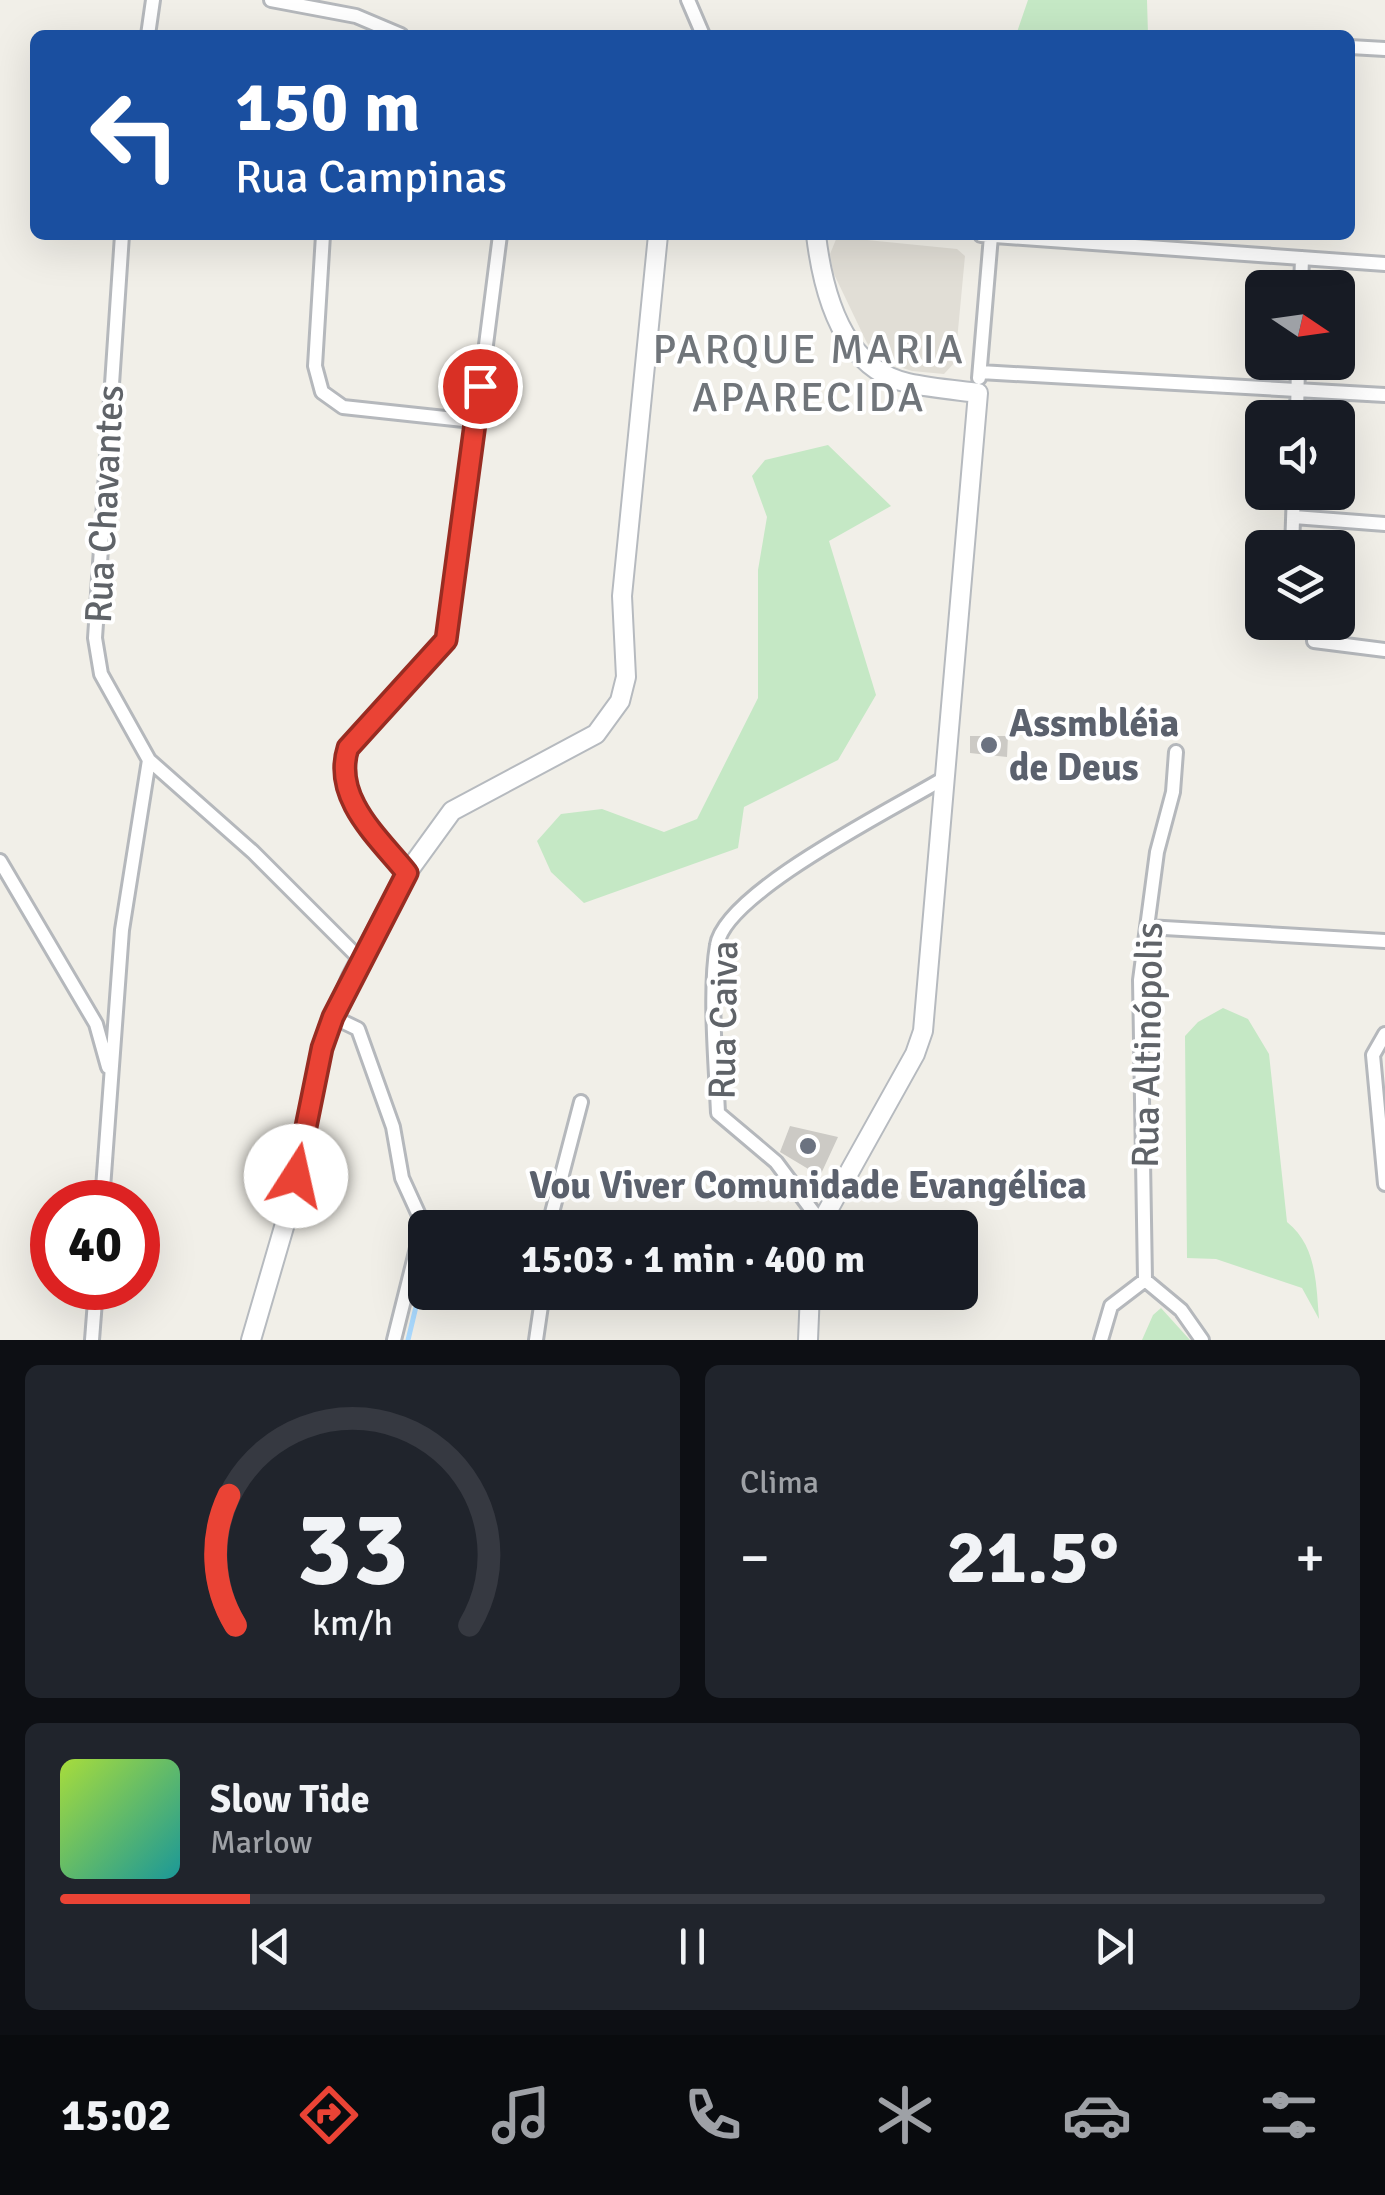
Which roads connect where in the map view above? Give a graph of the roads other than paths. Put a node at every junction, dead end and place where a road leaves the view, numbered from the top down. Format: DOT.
graph roads {
  1 [pos="153,0"];
  2 [pos="271,0"];
  3 [pos="688,0"];
  4 [pos="149,30"];
  5 [pos="389,30"];
  6 [pos="700,30"];
  7 [pos="1355,47"];
  8 [pos="1385,48"];
  9 [pos="122,240"];
  10 [pos="323,240"];
  11 [pos="499,240"];
  12 [pos="658,240"];
  13 [pos="817,240"];
  14 [pos="991,240"];
  15 [pos="1048,240"];
  16 [pos="1302,258"];
  17 [pos="1385,264"];
  18 [pos="1302,270"];
  19 [pos="980,372"];
  20 [pos="1297,380"];
  21 [pos="1297,389"];
  22 [pos="978,393"];
  23 [pos="1385,395"];
  24 [pos="1297,400"];
  25 [pos="473,421"];
  26 [pos="1294,510"];
  27 [pos="1294,517"];
  28 [pos="1385,524"];
  29 [pos="1293,530"];
  30 [pos="1314,641"];
  31 [pos="1385,650"];
  32 [pos="1176,752"];
  33 [pos="148,760"];
  34 [pos="946,777"];
  35 [pos="0,861"];
  36 [pos="407,873"];
  37 [pos="1147,926"];
  38 [pos="1385,940"];
  39 [pos="360,959"];
  40 [pos="333,1017"];
  41 [pos="1385,1034"];
  42 [pos="111,1079"];
  43 [pos="582,1102"];
  44 [pos="104,1180"];
  45 [pos="1385,1184"];
  46 [pos="553,1210"];
  47 [pos="809,1210"];
  48 [pos="827,1210"];
  49 [pos="1144,1280"];
  50 [pos="94,1310"];
  51 [pos="540,1310"];
  52 [pos="809,1310"];
  53 [pos="92,1340"];
  54 [pos="251,1340"];
  55 [pos="394,1340"];
  56 [pos="536,1340"];
  57 [pos="808,1340"];
  58 [pos="1101,1340"];
  59 [pos="1202,1340"];
  1 -- 4 [label="street"];
  2 -- 5 [label="street"];
  3 -- 6 [label="street"];
  7 -- 8 [label="street"];
  9 -- 33 [label="street, Rua Chavantes"];
  10 -- 25 [label="street"];
  11 -- 25 [label="street"];
  12 -- 36 [label="street"];
  13 -- 22 [label="street"];
  14 -- 19 [label="street"];
  15 -- 16 [label="street"];
  16 -- 17 [label="street"];
  16 -- 18 [label="street"];
  19 -- 21 [label="street"];
  19 -- 22 [label="street"];
  20 -- 21 [label="street"];
  21 -- 23 [label="street"];
  21 -- 24 [label="street"];
  22 -- 34 [label="street"];
  25 -- 36 [label="street"];
  26 -- 27 [label="street"];
  27 -- 28 [label="street"];
  27 -- 29 [label="street"];
  30 -- 31 [label="street"];
  32 -- 37 [label="street, Rua Altinópolis"];
  33 -- 39 [label="street, Rua Chavantes"];
  33 -- 42 [label="street"];
  34 -- 47 [label="street, Rua Caiva"];
  34 -- 48 [label="street"];
  35 -- 42 [label="street"];
  36 -- 39 [label="street"];
  37 -- 38 [label="street"];
  37 -- 49 [label="street, Rua Altinópolis"];
  39 -- 40 [label="street"];
  40 -- 54 [label="street"];
  40 -- 55 [label="street"];
  41 -- 45 [label="street"];
  42 -- 44 [label="street"];
  43 -- 46 [label="street"];
  49 -- 58 [label="street"];
  49 -- 59 [label="street"];
  50 -- 53 [label="street"];
  51 -- 56 [label="street"];
  52 -- 57 [label="street"];
}
